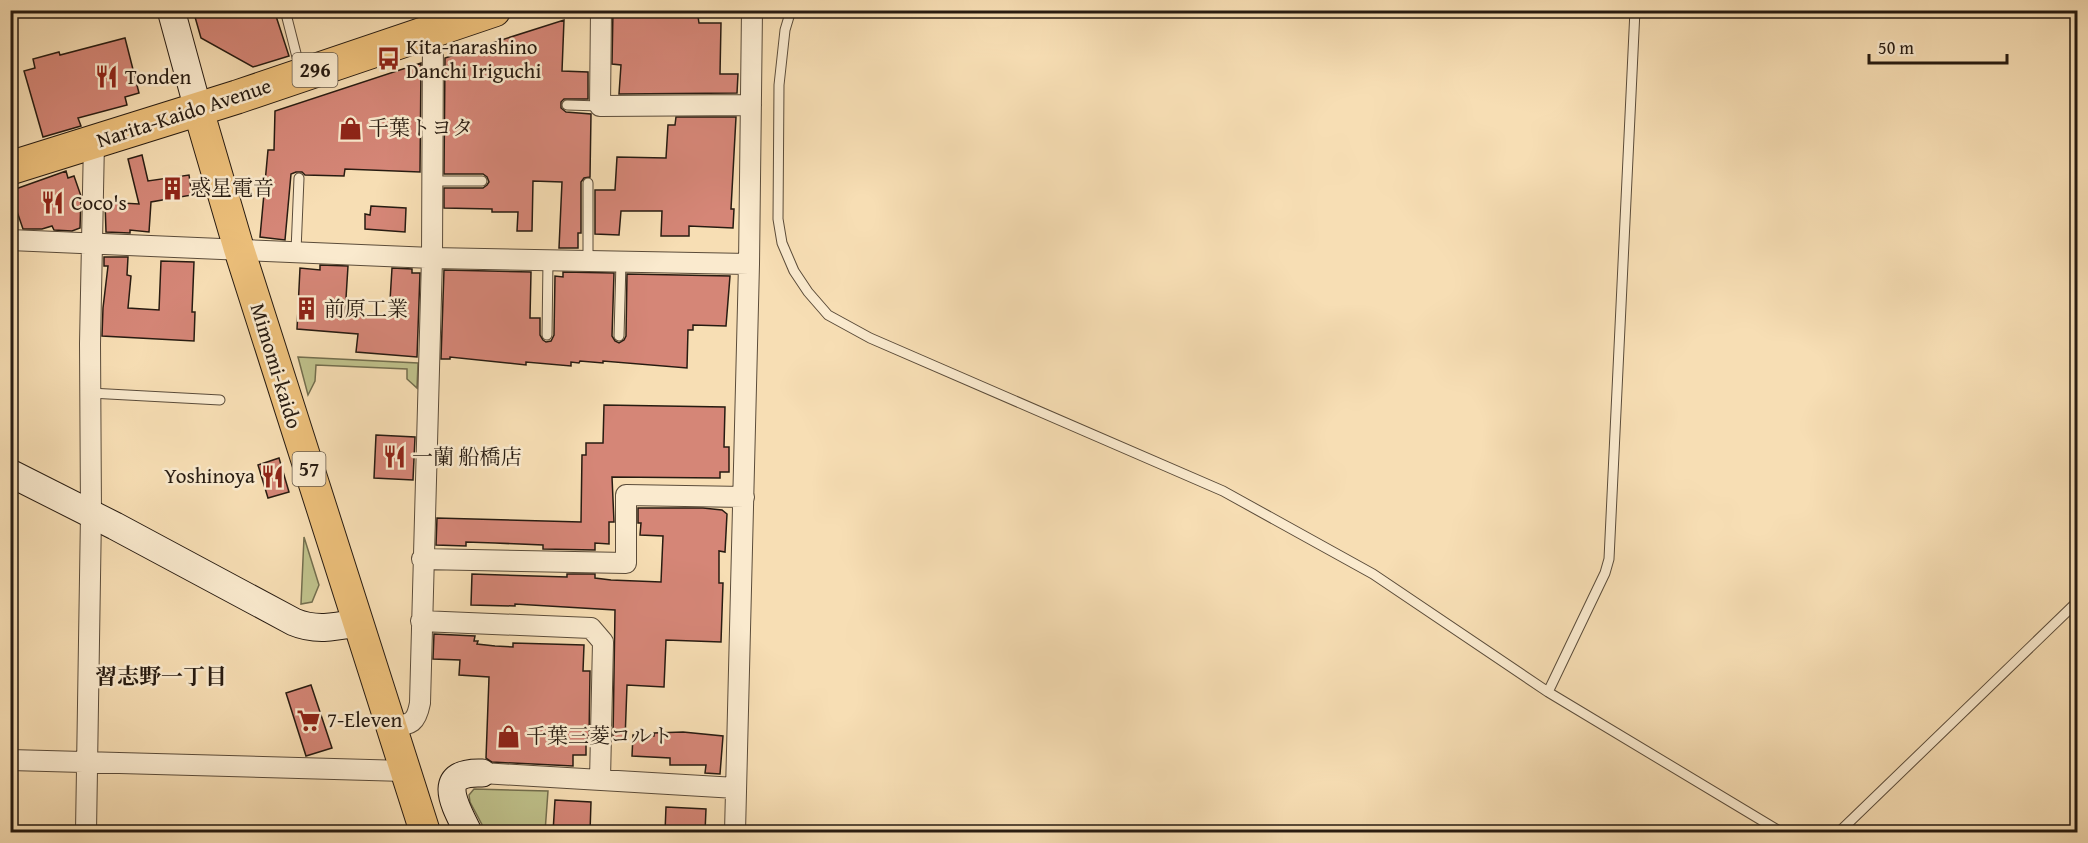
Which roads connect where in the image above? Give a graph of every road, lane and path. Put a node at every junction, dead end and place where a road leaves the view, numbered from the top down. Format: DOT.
graph roads {
  1 [pos="171,10"];
  2 [pos="285,10"];
  3 [pos="494,10"];
  4 [pos="601,10"];
  5 [pos="752,10"];
  6 [pos="791,10"];
  7 [pos="1635,10"];
  8 [pos="433,30"];
  9 [pos="302,74"];
  10 [pos="567,105"];
  11 [pos="751,105"];
  12 [pos="600,106"];
  13 [pos="198,109"];
  14 [pos="94,141"];
  15 [pos="10,168"];
  16 [pos="299,178"];
  17 [pos="432,181"];
  18 [pos="482,181"];
  19 [pos="588,183"];
  20 [pos="10,240"];
  21 [pos="93,243"];
  22 [pos="239,249"];
  23 [pos="296,251"];
  24 [pos="432,258"];
  25 [pos="548,261"];
  26 [pos="588,262"];
  27 [pos="621,262"];
  28 [pos="749,264"];
  29 [pos="546,335"];
  30 [pos="619,336"];
  31 [pos="90,393"];
  32 [pos="220,400"];
  33 [pos="10,473"];
  34 [pos="744,496"];
  35 [pos="91,514"];
  36 [pos="422,559"];
  37 [pos="2078,600"];
  38 [pos="421,621"];
  39 [pos="357,623"];
  40 [pos="1548,692"];
  41 [pos="391,727"];
  42 [pos="10,760"];
  43 [pos="87,762"];
  44 [pos="405,771"];
  45 [pos="482,773"];
  46 [pos="600,780"];
  47 [pos="736,788"];
  48 [pos="86,832"];
  49 [pos="425,832"];
  50 [pos="468,832"];
  51 [pos="735,832"];
  52 [pos="1781,832"];
  53 [pos="1839,832"];
  1 -- 13 [label="street"];
  2 -- 9 [label="lane"];
  3 -- 8 [label="highway, Narita-Kaido Avenue / 296"];
  4 -- 12 [label="street"];
  5 -- 11 [label="street"];
  6 -- 40 [label="lane"];
  7 -- 40 [label="lane"];
  8 -- 9 [label="highway, Narita-Kaido Avenue / 296"];
  8 -- 17 [label="street"];
  9 -- 13 [label="highway, Narita-Kaido Avenue / 296"];
  10 -- 12 [label="lane"];
  11 -- 12 [label="street"];
  11 -- 28 [label="street"];
  13 -- 14 [label="highway, Narita-Kaido Avenue / 296"];
  13 -- 22 [label="main road, Mimomi-kaido / 57"];
  14 -- 15 [label="highway, Narita-Kaido Avenue / 296"];
  14 -- 21 [label="street"];
  16 -- 23 [label="lane"];
  17 -- 18 [label="lane"];
  17 -- 24 [label="street"];
  19 -- 26 [label="lane"];
  20 -- 21 [label="street"];
  21 -- 22 [label="street"];
  21 -- 31 [label="street"];
  22 -- 23 [label="street"];
  22 -- 39 [label="main road, Mimomi-kaido / 57"];
  23 -- 24 [label="street"];
  24 -- 25 [label="street"];
  24 -- 36 [label="street"];
  25 -- 26 [label="street"];
  25 -- 29 [label="lane"];
  26 -- 27 [label="street"];
  27 -- 28 [label="street"];
  27 -- 30 [label="lane"];
  28 -- 34 [label="street"];
  31 -- 32 [label="lane"];
  31 -- 35 [label="street"];
  33 -- 35 [label="street"];
  34 -- 36 [label="street"];
  34 -- 47 [label="street"];
  35 -- 39 [label="street"];
  35 -- 43 [label="street"];
  36 -- 38 [label="street"];
  37 -- 53 [label="lane"];
  38 -- 41 [label="street"];
  38 -- 46 [label="street"];
  39 -- 41 [label="main road, Mimomi-kaido / 57"];
  40 -- 52 [label="lane"];
  41 -- 44 [label="main road, Mimomi-kaido / 57"];
  42 -- 43 [label="street"];
  43 -- 44 [label="street"];
  43 -- 48 [label="street"];
  44 -- 49 [label="main road, Mimomi-kaido / 57"];
  45 -- 46 [label="street"];
  45 -- 50 [label="street"];
  46 -- 47 [label="street"];
  47 -- 51 [label="street"];
}
